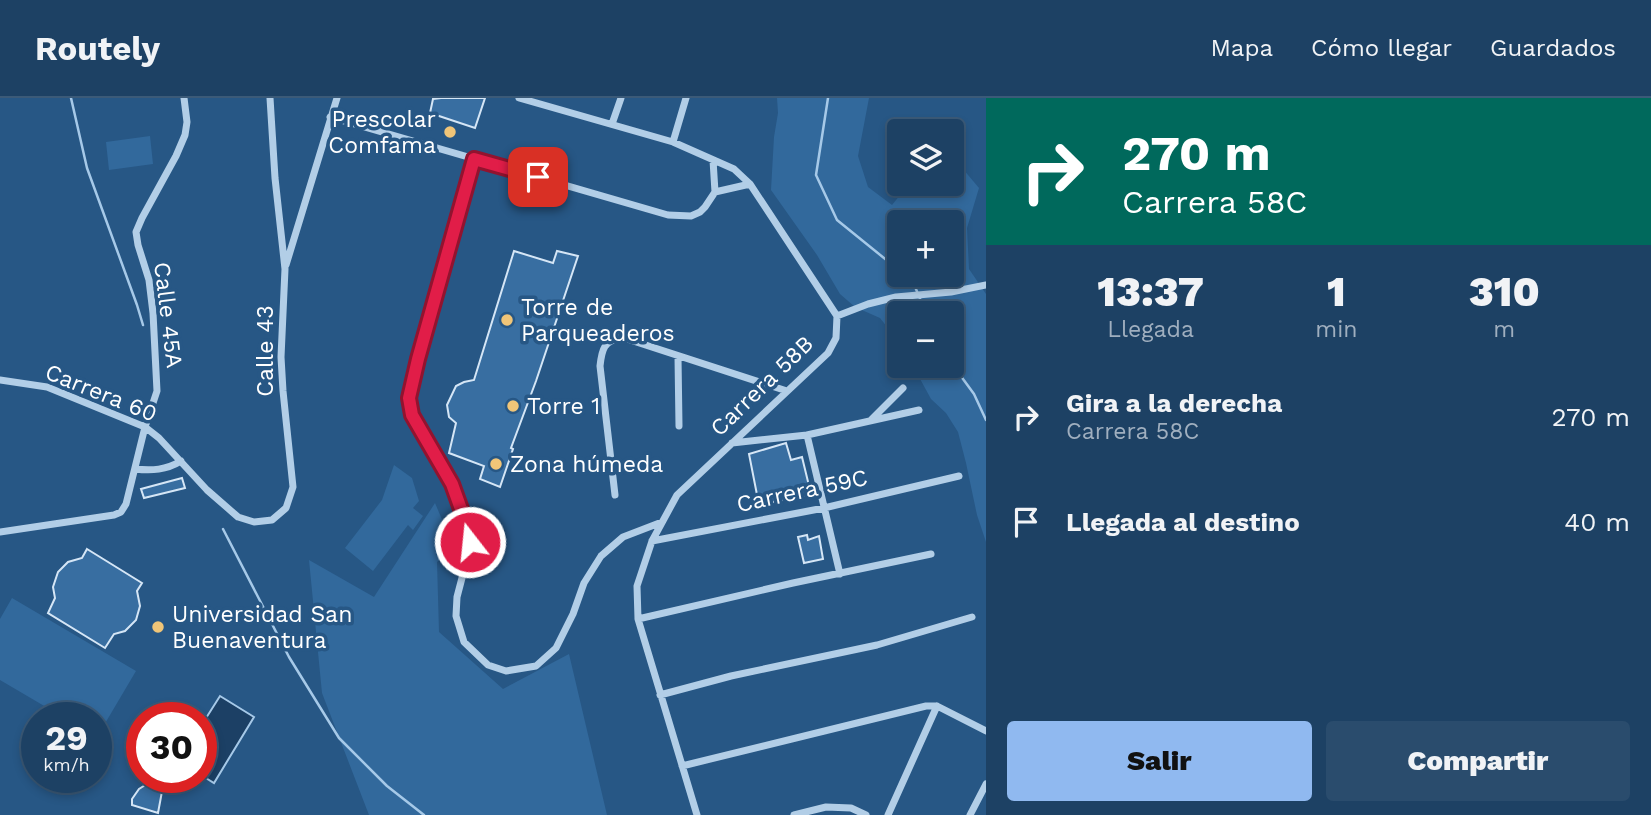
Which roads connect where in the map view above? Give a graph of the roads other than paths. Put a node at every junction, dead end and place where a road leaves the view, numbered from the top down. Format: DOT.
graph roads {
  1 [pos="184,98"];
  2 [pos="270,98"];
  3 [pos="337,98"];
  4 [pos="519,98"];
  5 [pos="621,98"];
  6 [pos="686,98"];
  7 [pos="330,117"];
  8 [pos="612,124"];
  9 [pos="673,142"];
  10 [pos="474,159"];
  11 [pos="713,160"];
  12 [pos="750,184"];
  13 [pos="715,192"];
  14 [pos="285,269"];
  15 [pos="986,285"];
  16 [pos="837,316"];
  17 [pos="678,357"];
  18 [pos="0,380"];
  19 [pos="903,388"];
  20 [pos="787,391"];
  21 [pos="919,410"];
  22 [pos="871,421"];
  23 [pos="678,426"];
  24 [pos="145,427"];
  25 [pos="807,435"];
  26 [pos="731,443"];
  27 [pos="181,461"];
  28 [pos="135,469"];
  29 [pos="959,476"];
  30 [pos="207,490"];
  31 [pos="615,495"];
  32 [pos="824,508"];
  33 [pos="662,522"];
  34 [pos="0,532"];
  35 [pos="652,541"];
  36 [pos="931,554"];
  37 [pos="840,574"];
  38 [pos="972,617"];
  39 [pos="638,619"];
  40 [pos="660,695"];
  41 [pos="937,706"];
  42 [pos="986,732"];
  43 [pos="682,766"];
  44 [pos="986,784"];
  45 [pos="697,815"];
  46 [pos="794,815"];
  47 [pos="866,815"];
  48 [pos="888,815"];
  49 [pos="970,815"];
  1 -- 24 [label="street, Calle 45A"];
  2 -- 14 [label="street, Calle 43"];
  3 -- 7 [label="street"];
  4 -- 8 [label="street"];
  5 -- 8 [label="street"];
  6 -- 9 [label="street"];
  7 -- 10 [label="street"];
  7 -- 14 [label="street"];
  8 -- 9 [label="street"];
  9 -- 11 [label="street"];
  10 -- 13 [label="street"];
  10 -- 33 [label="street"];
  11 -- 12 [label="street"];
  11 -- 13 [label="street"];
  12 -- 13 [label="street"];
  12 -- 16 [label="street"];
  14 -- 30 [label="street, Calle 43"];
  15 -- 16 [label="street"];
  16 -- 20 [label="street, Carrera 58B"];
  17 -- 20 [label="street"];
  17 -- 23 [label="street"];
  17 -- 31 [label="street"];
  18 -- 24 [label="street, Carrera 60"];
  19 -- 22 [label="street"];
  20 -- 26 [label="street, Carrera 58B"];
  21 -- 22 [label="street"];
  22 -- 25 [label="street"];
  24 -- 27 [label="street, Carrera 60"];
  24 -- 28 [label="street, Calle 45A"];
  25 -- 26 [label="street"];
  25 -- 32 [label="street"];
  26 -- 33 [label="street, Carrera 58B"];
  27 -- 28 [label="street"];
  27 -- 30 [label="street, Carrera 60"];
  28 -- 34 [label="street, Calle 45A"];
  29 -- 32 [label="street, Carrera 59C"];
  32 -- 35 [label="street, Carrera 59C"];
  32 -- 37 [label="street"];
  33 -- 35 [label="street, Carrera 58B"];
  35 -- 39 [label="street, Carrera 58B"];
  36 -- 37 [label="street"];
  37 -- 39 [label="street"];
  38 -- 40 [label="street"];
  39 -- 40 [label="street, Carrera 58B"];
  40 -- 43 [label="street, Carrera 58B"];
  41 -- 42 [label="street"];
  41 -- 43 [label="street"];
  41 -- 48 [label="street"];
  43 -- 45 [label="street, Carrera 58B"];
  44 -- 49 [label="street"];
  46 -- 47 [label="street"];
}
